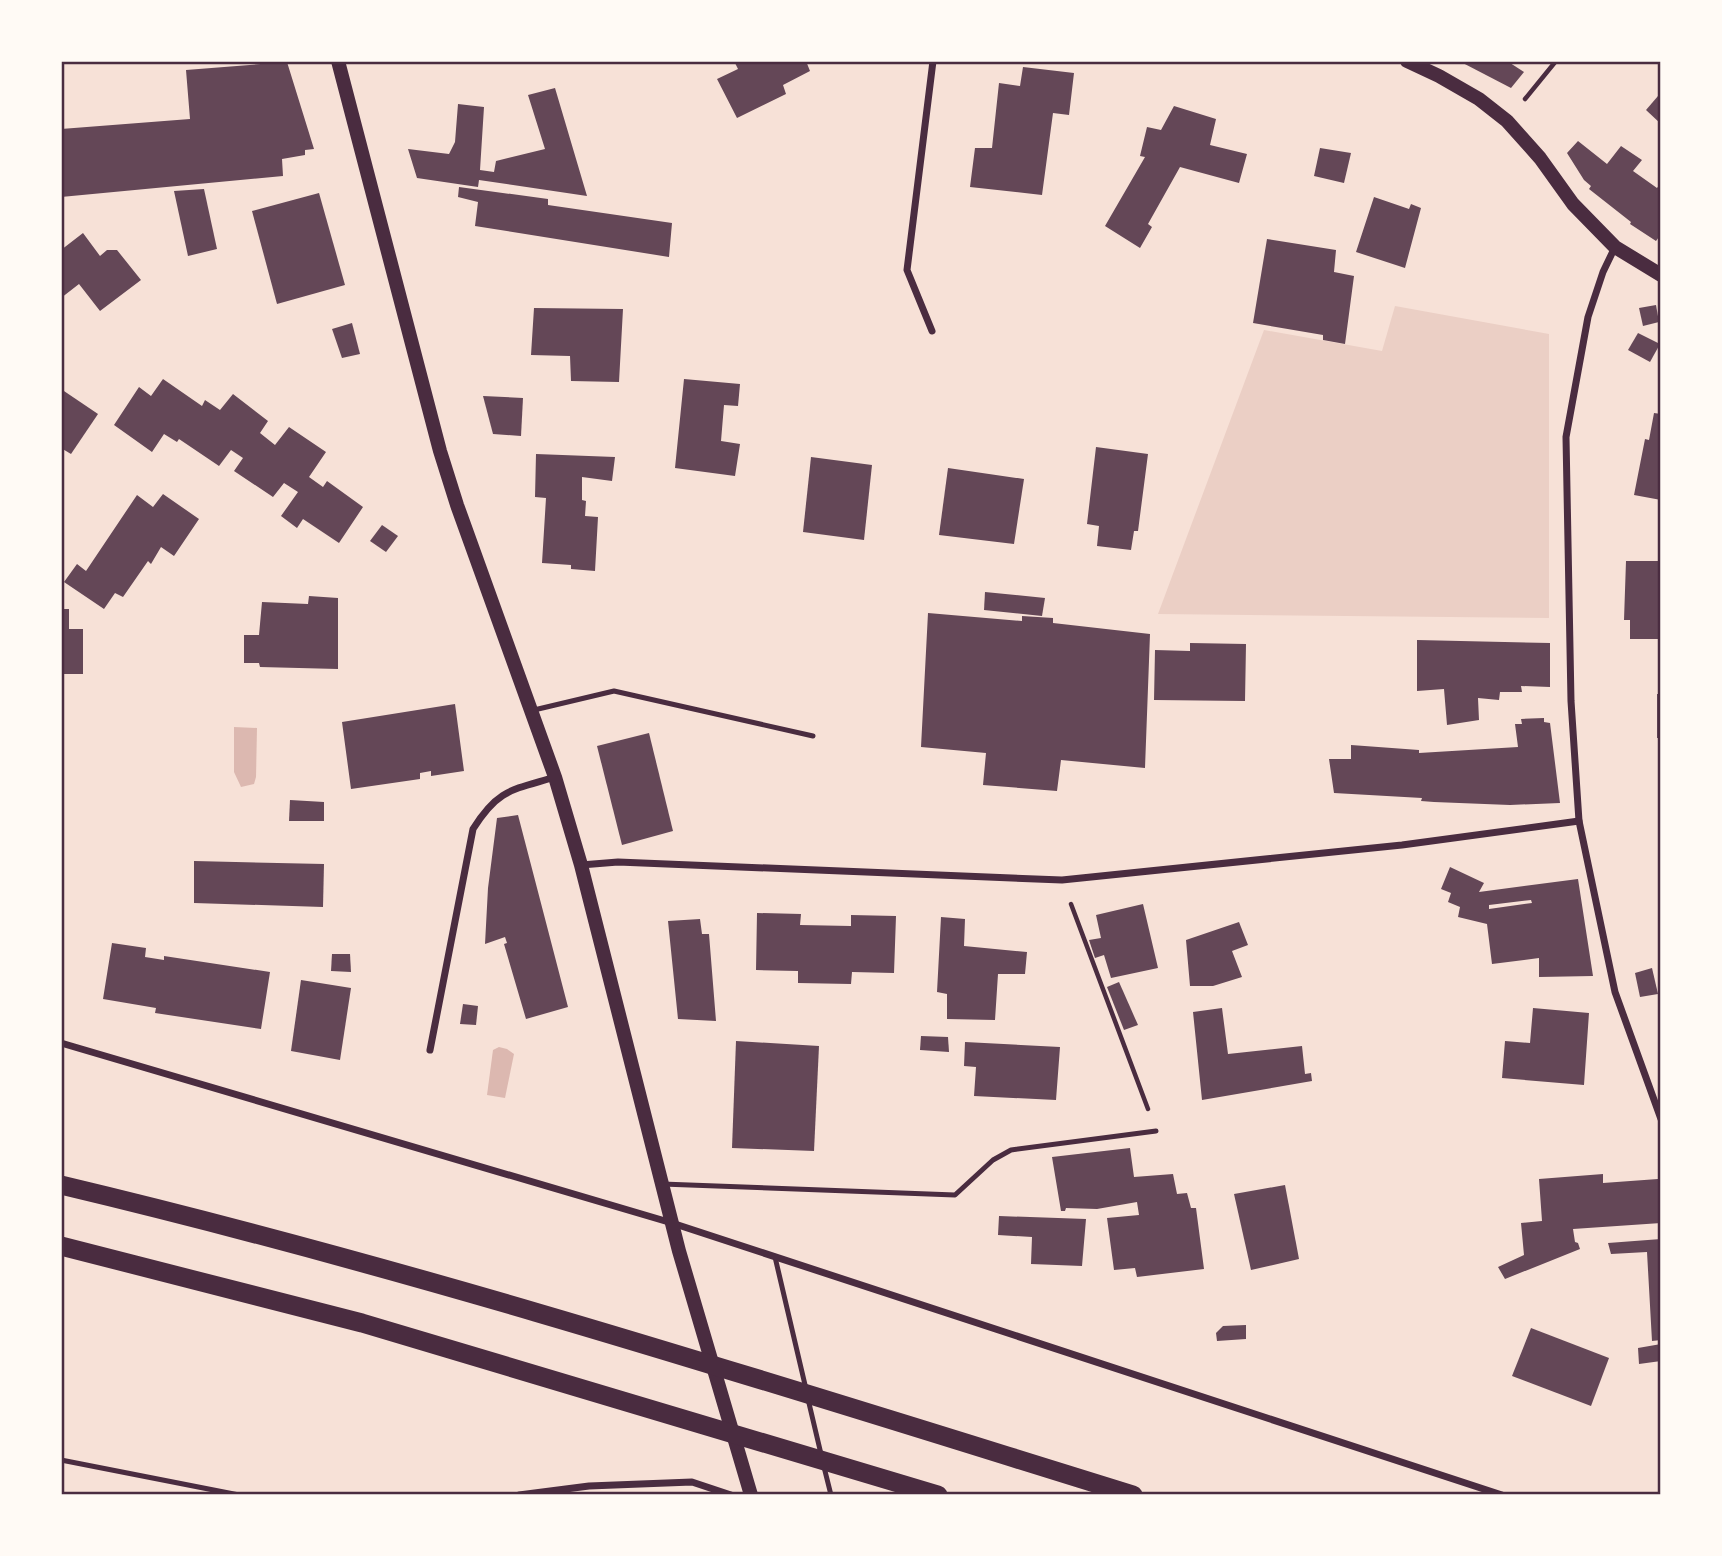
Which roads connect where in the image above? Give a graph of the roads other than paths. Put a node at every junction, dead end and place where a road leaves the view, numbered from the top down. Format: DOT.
graph roads {
  1 [pos="338,61"];
  2 [pos="933,61"];
  3 [pos="1407,61"];
  4 [pos="1615,247"];
  5 [pos="1661,275"];
  6 [pos="932,331"];
  7 [pos="531,710"];
  8 [pos="813,736"];
  9 [pos="555,777"];
  10 [pos="1579,821"];
  11 [pos="581,864"];
  12 [pos="61,1043"];
  13 [pos="430,1050"];
  14 [pos="1661,1119"];
  15 [pos="1156,1131"];
  16 [pos="662,1184"];
  17 [pos="61,1185"];
  18 [pos="672,1223"];
  19 [pos="61,1246"];
  20 [pos="775,1257"];
  21 [pos="61,1460"];
  22 [pos="239,1495"];
  23 [pos="519,1495"];
  24 [pos="731,1495"];
  25 [pos="751,1495"];
  26 [pos="831,1495"];
  27 [pos="938,1495"];
  28 [pos="1133,1495"];
  29 [pos="1502,1495"];
  1 -- 7 [label="main road"];
  2 -- 6 [label="street"];
  3 -- 4 [label="main road"];
  4 -- 5 [label="main road"];
  4 -- 10 [label="street"];
  7 -- 8 [label="lane"];
  7 -- 9 [label="main road"];
  9 -- 11 [label="main road"];
  9 -- 13 [label="street"];
  10 -- 11 [label="street"];
  10 -- 14 [label="street"];
  11 -- 16 [label="main road"];
  12 -- 18 [label="street"];
  15 -- 16 [label="lane"];
  16 -- 18 [label="main road"];
  17 -- 28 [label="highway"];
  18 -- 20 [label="street"];
  18 -- 25 [label="main road"];
  19 -- 27 [label="highway"];
  20 -- 26 [label="lane"];
  20 -- 29 [label="street"];
  21 -- 22 [label="lane"];
  23 -- 24 [label="street"];
}
